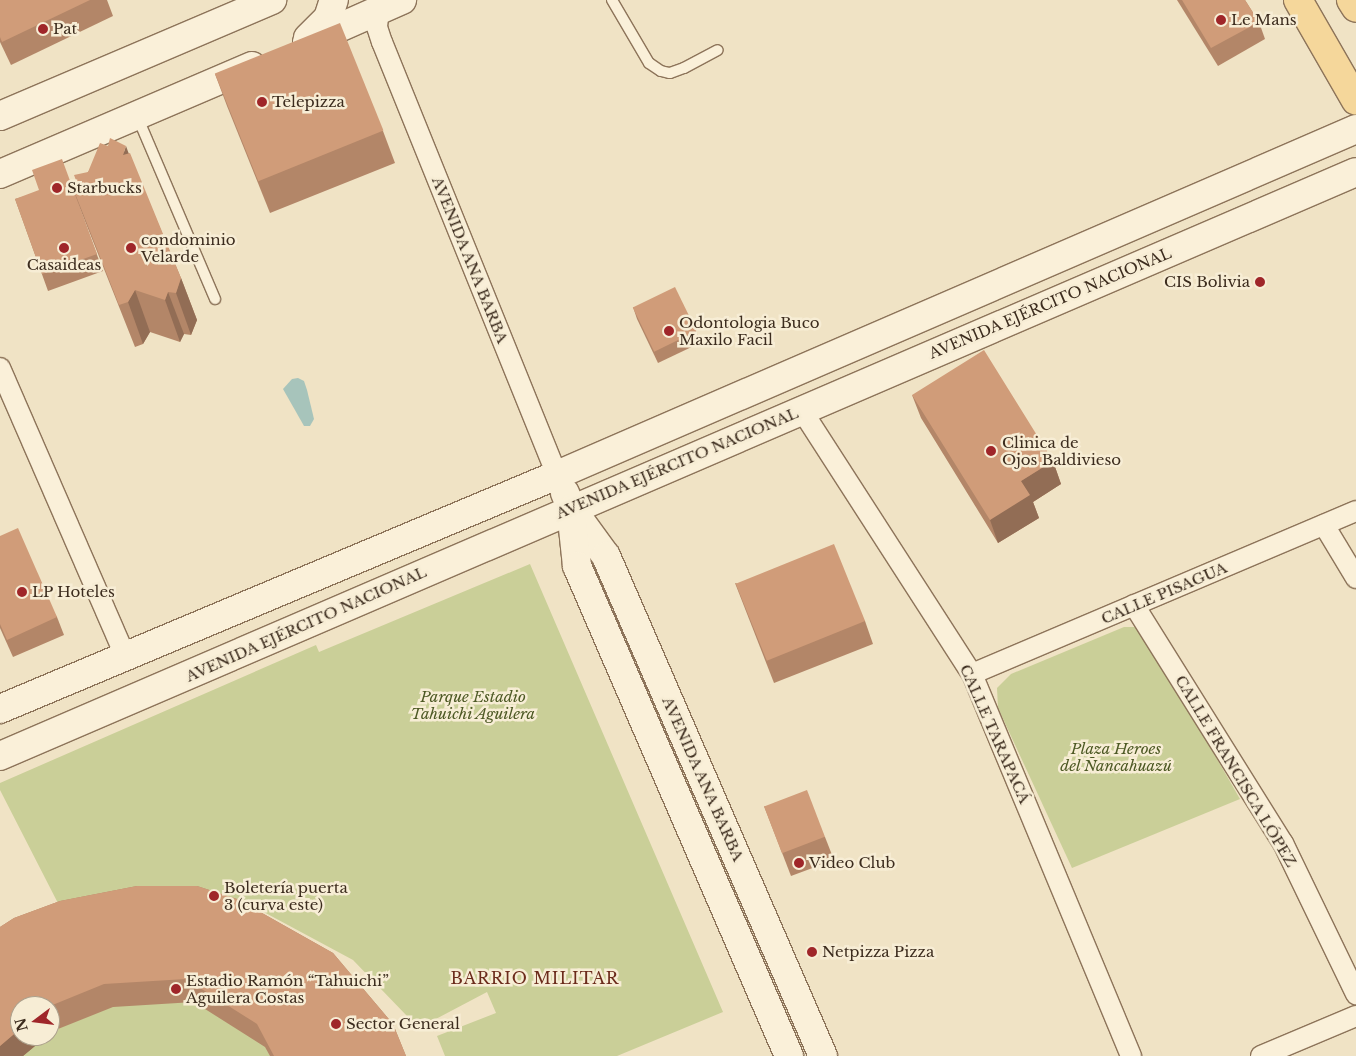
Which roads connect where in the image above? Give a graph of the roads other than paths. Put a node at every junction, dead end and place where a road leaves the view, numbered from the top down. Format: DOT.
graph roads {
  1 [pos="272,0"];
  2 [pos="334,0"];
  3 [pos="612,0"];
  4 [pos="1298,0"];
  5 [pos="1351,0"];
  6 [pos="391,4"];
  7 [pos="1356,8"];
  8 [pos="718,50"];
  9 [pos="286,51"];
  10 [pos="1356,102"];
  11 [pos="137,115"];
  12 [pos="0,116"];
  13 [pos="1356,129"];
  14 [pos="1356,172"];
  15 [pos="0,174"];
  16 [pos="215,299"];
  17 [pos="0,368"];
  18 [pos="801,409"];
  19 [pos="557,475"];
  20 [pos="571,508"];
  21 [pos="1356,511"];
  22 [pos="1324,525"];
  23 [pos="1356,578"];
  24 [pos="1134,605"];
  25 [pos="126,655"];
  26 [pos="972,674"];
  27 [pos="144,694"];
  28 [pos="0,708"];
  29 [pos="0,756"];
  30 [pos="765,921"];
  31 [pos="737,933"];
  32 [pos="1356,994"];
  33 [pos="1356,1016"];
  34 [pos="790,1056"];
  35 [pos="823,1056"];
  36 [pos="1131,1056"];
  37 [pos="1261,1056"];
  1 -- 12 [label="street"];
  2 -- 9 [label="street"];
  3 -- 8 [label="lane"];
  4 -- 10 [label="main road"];
  5 -- 7 [label="main road"];
  6 -- 9 [label="street"];
  6 -- 19 [label="street, AVENIDA ANA BARBA"];
  9 -- 11 [label="street"];
  11 -- 15 [label="street"];
  11 -- 16 [label="lane"];
  13 -- 19 [label="street"];
  14 -- 18 [label="street, AVENIDA EJÉRCITO NACIONAL"];
  17 -- 25 [label="street"];
  18 -- 20 [label="street, AVENIDA EJÉRCITO NACIONAL"];
  18 -- 26 [label="street, CALLE TARAPACÁ"];
  19 -- 20 [label="street, AVENIDA ANA BARBA"];
  19 -- 25 [label="street"];
  20 -- 27 [label="street, AVENIDA EJÉRCITO NACIONAL"];
  20 -- 30 [label="street, AVENIDA ANA BARBA"];
  20 -- 31 [label="street, AVENIDA ANA BARBA"];
  21 -- 22 [label="street, CALLE PISAGUA"];
  22 -- 23 [label="street"];
  22 -- 24 [label="street, CALLE PISAGUA"];
  24 -- 26 [label="street, CALLE PISAGUA"];
  24 -- 32 [label="street, CALLE FRANCISCA LÓPEZ"];
  25 -- 27 [label="street"];
  25 -- 28 [label="street"];
  26 -- 36 [label="street, CALLE TARAPACÁ"];
  27 -- 29 [label="street, AVENIDA EJÉRCITO NACIONAL"];
  30 -- 31 [label="street"];
  30 -- 35 [label="street, AVENIDA ANA BARBA"];
  31 -- 34 [label="street, AVENIDA ANA BARBA"];
  33 -- 37 [label="street"];
}
